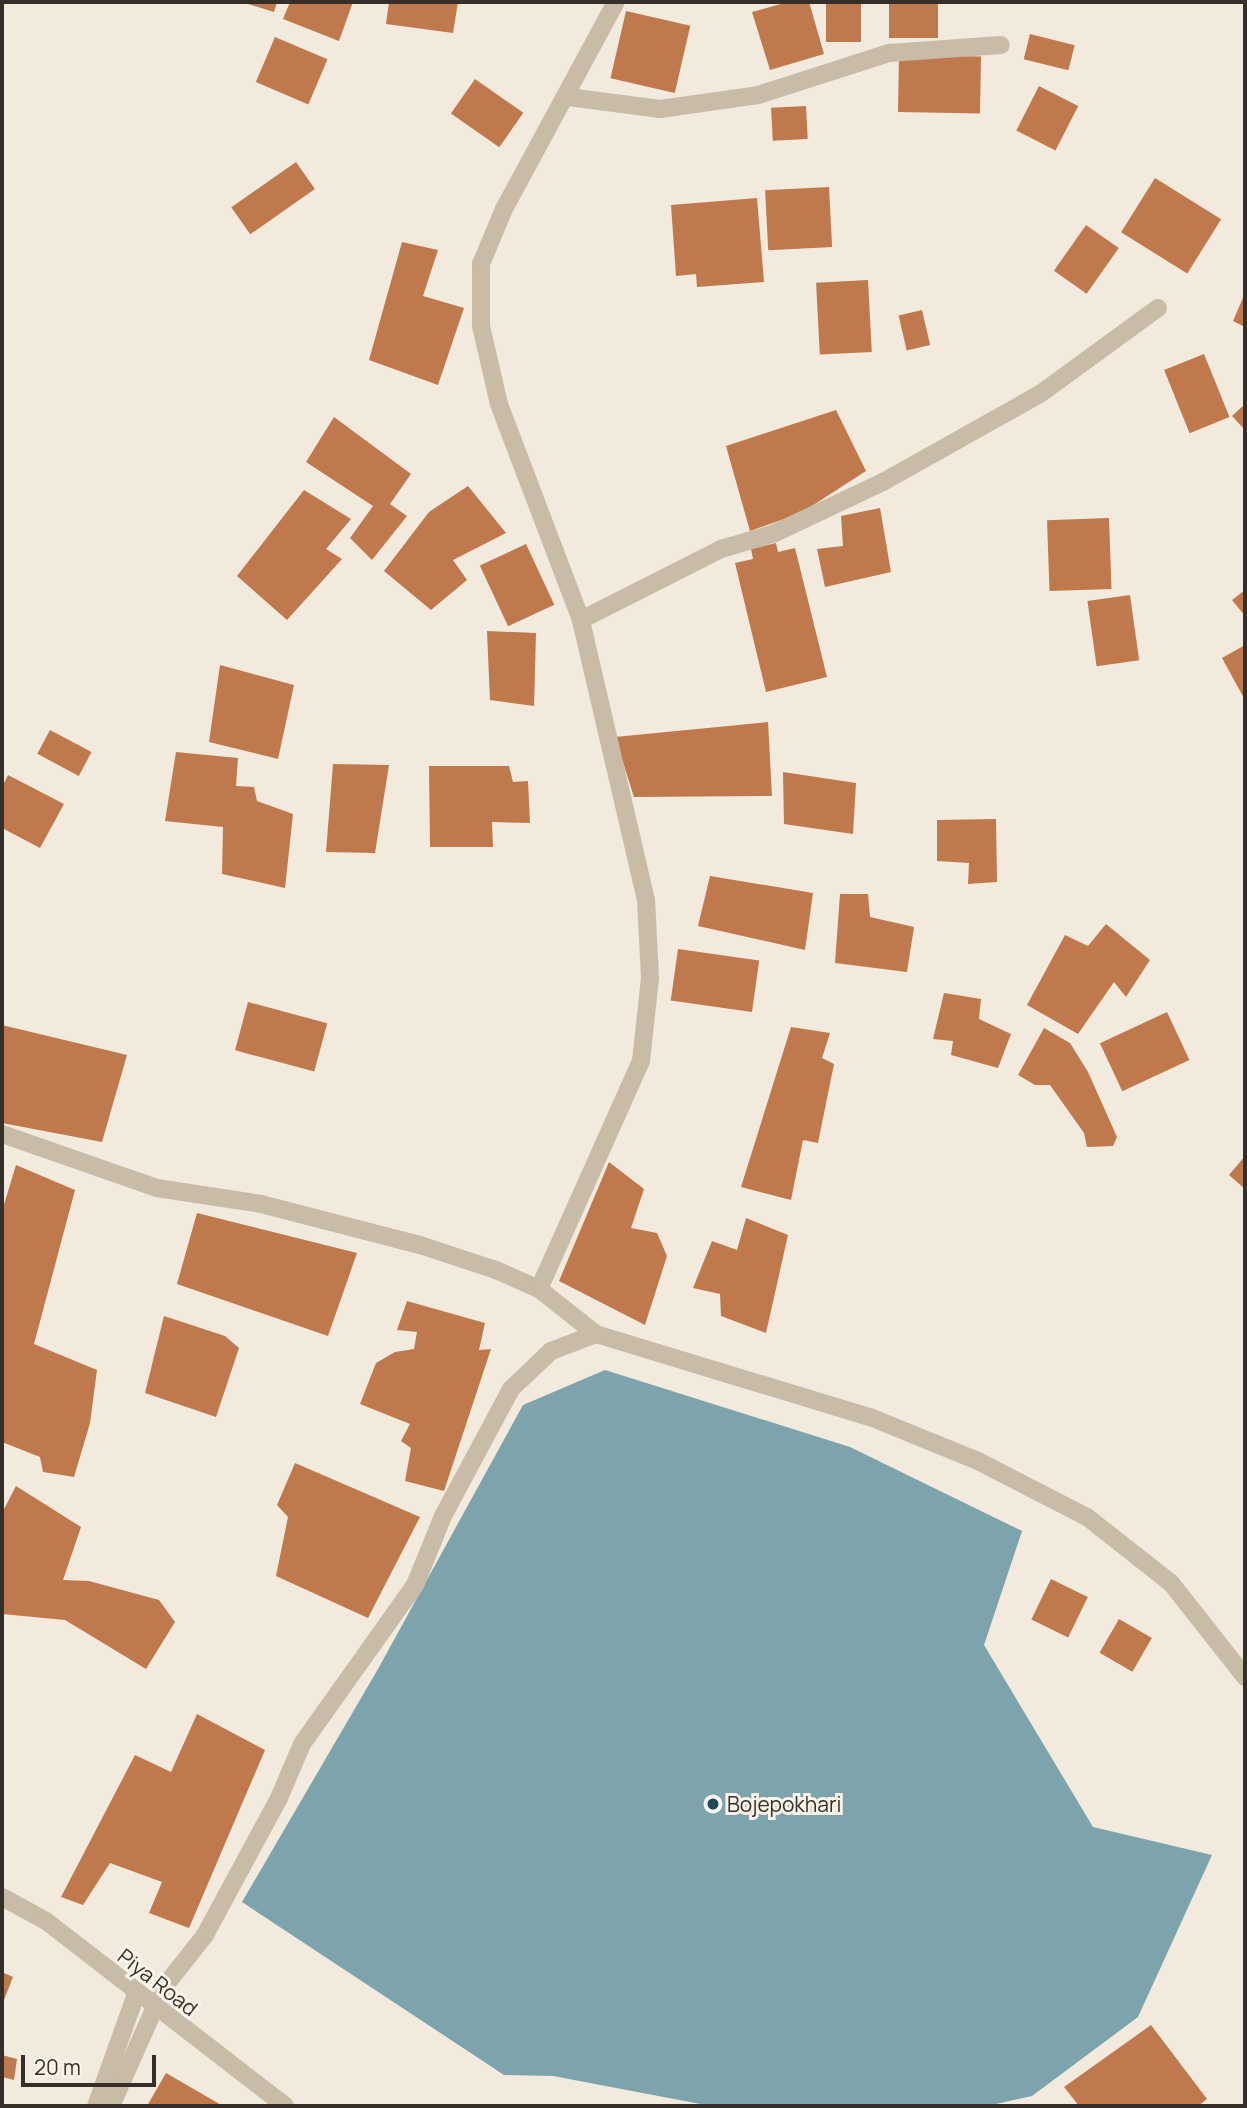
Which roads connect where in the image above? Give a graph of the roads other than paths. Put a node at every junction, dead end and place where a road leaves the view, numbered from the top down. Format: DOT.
graph roads {
  1 [pos="616,2"];
  2 [pos="1001,45"];
  3 [pos="568,97"];
  4 [pos="1158,308"];
  5 [pos="582,620"];
  6 [pos="2,1134"];
  7 [pos="539,1289"];
  8 [pos="596,1334"];
  9 [pos="1245,1677"];
  10 [pos="2,1897"];
  11 [pos="136,1994"];
  12 [pos="155,2009"];
  13 [pos="96,2106"];
  14 [pos="111,2106"];
  15 [pos="285,2106"];
  1 -- 3 [label="street"];
  2 -- 3 [label="street"];
  3 -- 5 [label="street"];
  4 -- 5 [label="street"];
  5 -- 7 [label="street"];
  6 -- 7 [label="street"];
  7 -- 8 [label="street"];
  8 -- 9 [label="street"];
  8 -- 12 [label="street"];
  10 -- 11 [label="street, Piya Road"];
  11 -- 12 [label="street, Piya Road"];
  11 -- 13 [label="street"];
  12 -- 14 [label="street"];
  12 -- 15 [label="street, Piya Road"];
}
